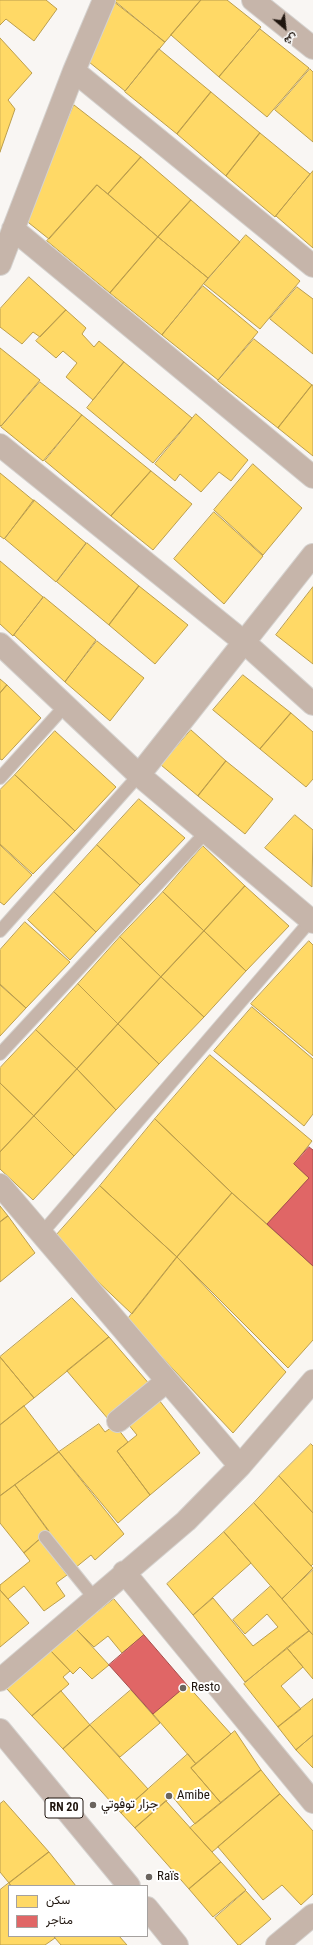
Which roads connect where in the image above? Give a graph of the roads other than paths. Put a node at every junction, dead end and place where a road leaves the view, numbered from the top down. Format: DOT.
graph roads {
  1 [pos="104,0"];
  2 [pos="253,0"];
  3 [pos="313,48"];
  4 [pos="74,71"];
  5 [pos="13,229"];
  6 [pos="0,264"];
  7 [pos="313,266"];
  8 [pos="0,445"];
  9 [pos="313,477"];
  10 [pos="313,555"];
  11 [pos="244,642"];
  12 [pos="0,644"];
  13 [pos="313,704"];
  14 [pos="65,706"];
  15 [pos="139,775"];
  16 [pos="0,778"];
  17 [pos="206,831"];
  18 [pos="312,921"];
  19 [pos="0,931"];
  20 [pos="0,1054"];
  21 [pos="0,1185"];
  22 [pos="42,1234"];
  23 [pos="167,1381"];
  24 [pos="313,1381"];
  25 [pos="118,1421"];
  26 [pos="240,1466"];
  27 [pos="45,1537"];
  28 [pos="124,1572"];
  29 [pos="95,1599"];
  30 [pos="0,1680"];
  31 [pos="0,1730"];
  32 [pos="313,1802"];
  33 [pos="128,1885"];
  34 [pos="148,1909"];
  35 [pos="313,1915"];
  36 [pos="177,1945"];
  37 [pos="277,1945"];
  1 -- 4 [label="street"];
  2 -- 3 [label="street"];
  4 -- 5 [label="street"];
  4 -- 7 [label="street"];
  5 -- 6 [label="street"];
  5 -- 9 [label="street"];
  8 -- 11 [label="street"];
  10 -- 11 [label="street"];
  11 -- 13 [label="street"];
  11 -- 15 [label="street"];
  12 -- 14 [label="street"];
  14 -- 15 [label="street"];
  14 -- 16 [label="lane"];
  15 -- 17 [label="street"];
  15 -- 19 [label="lane"];
  17 -- 18 [label="street"];
  17 -- 20 [label="lane"];
  18 -- 22 [label="lane"];
  21 -- 22 [label="street"];
  22 -- 23 [label="street"];
  23 -- 25 [label="street"];
  23 -- 26 [label="street"];
  24 -- 26 [label="street"];
  26 -- 28 [label="street"];
  27 -- 29 [label="lane"];
  28 -- 29 [label="street"];
  28 -- 32 [label="street"];
  29 -- 30 [label="street"];
  31 -- 33 [label="main road, RN 20"];
  34 -- 36 [label="main road"];
  35 -- 37 [label="street"];
}
